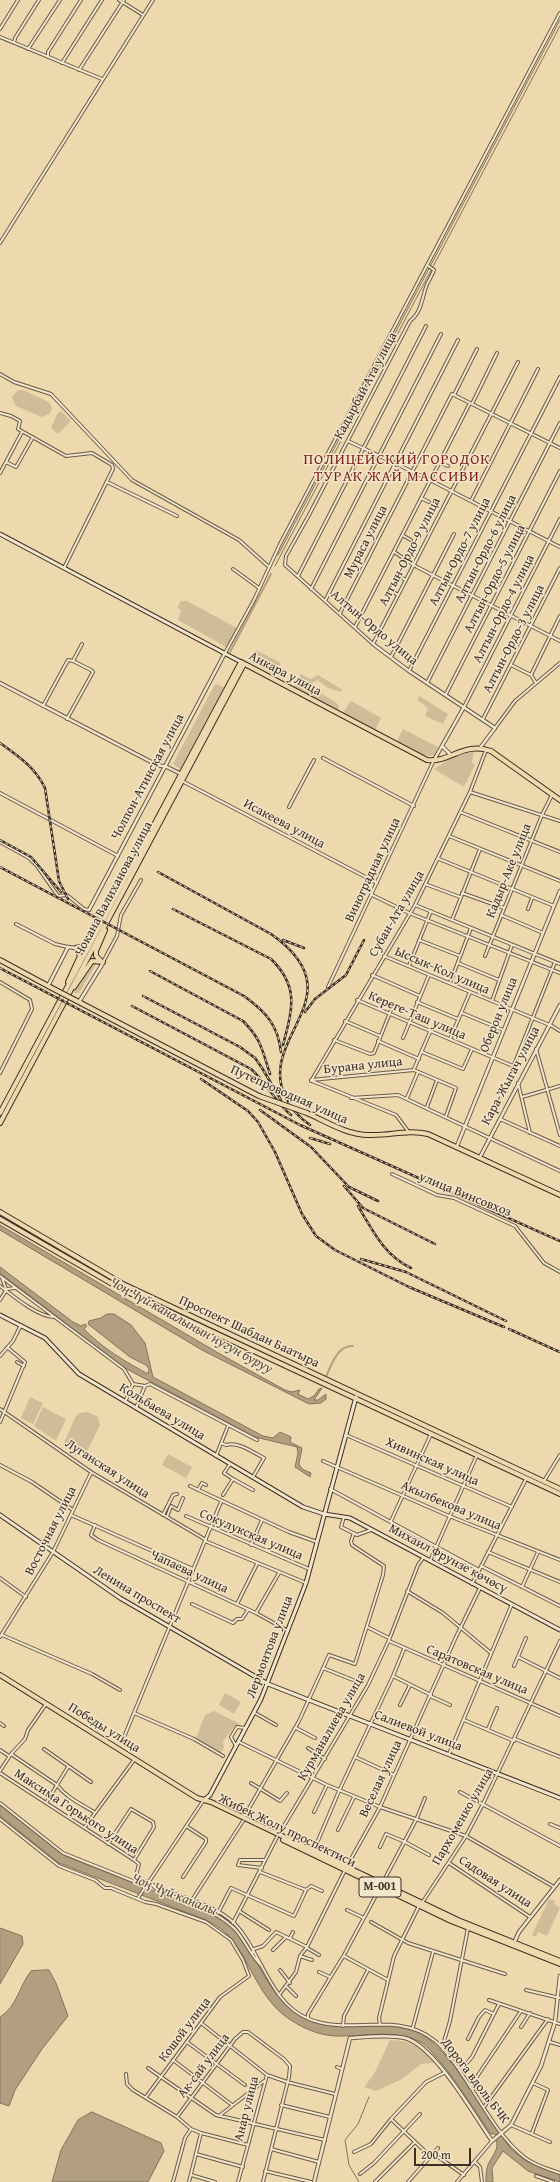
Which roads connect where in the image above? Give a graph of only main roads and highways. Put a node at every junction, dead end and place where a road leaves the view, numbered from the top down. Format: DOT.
graph roads {
  1 [pos="0,534"];
  2 [pos="243,663"];
  3 [pos="560,800"];
  4 [pos="103,925"];
  5 [pos="0,960"];
  6 [pos="69,990"];
  7 [pos="1,1107"];
  8 [pos="0,1113"];
  9 [pos="0,1122"];
  10 [pos="560,1195"];
  11 [pos="0,1212"];
  12 [pos="0,1218"];
  13 [pos="24,1226"];
  14 [pos="21,1230"];
  15 [pos="59,1247"];
  16 [pos="56,1251"];
  17 [pos="118,1281"];
  18 [pos="116,1286"];
  19 [pos="147,1295"];
  20 [pos="145,1300"];
  21 [pos="0,1315"];
  22 [pos="197,1318"];
  23 [pos="194,1324"];
  24 [pos="261,1348"];
  25 [pos="258,1353"];
  26 [pos="284,1359"];
  27 [pos="282,1364"];
  28 [pos="357,1393"];
  29 [pos="356,1398"];
  30 [pos="432,1431"];
  31 [pos="514,1470"];
  32 [pos="542,1484"];
  33 [pos="560,1489"];
  34 [pos="560,1494"];
  35 [pos="324,1514"];
  36 [pos="0,1515"];
  37 [pos="560,1630"];
  38 [pos="0,1675"];
  39 [pos="268,1684"];
  40 [pos="197,1798"];
  41 [pos="560,1798"];
  42 [pos="204,1800"];
  43 [pos="514,1944"];
  44 [pos="560,1961"];
  45 [pos="560,1964"];
  1 -- 2 [label="main road, Анкара улица"];
  2 -- 3 [label="main road, Анкара улица"];
  2 -- 4 [label="main road, Чокана Валиханова улица"];
  4 -- 6 [label="main road, Чокана Валиханова улица"];
  4 -- 6 [label="main road"];
  4 -- 6 [label="main road"];
  5 -- 10 [label="main road, Путепроводная улица, bridge"];
  6 -- 7 [label="main road, Чокана Валиханова улица"];
  6 -- 9 [label="main road, Чокана Валиханова улица"];
  7 -- 8 [label="main road, Чокана Валиханова улица"];
  11 -- 13 [label="main road, Проспект Шабдан Баатыра"];
  12 -- 14 [label="main road, Проспект Шабдан Баатыра"];
  13 -- 14 [label="main road"];
  13 -- 15 [label="main road, Проспект Шабдан Баатыра"];
  14 -- 16 [label="main road, Проспект Шабдан Баатыра"];
  15 -- 16 [label="main road"];
  15 -- 17 [label="main road, Проспект Шабдан Баатыра"];
  16 -- 18 [label="main road, Проспект Шабдан Баатыра"];
  17 -- 18 [label="main road"];
  17 -- 19 [label="main road, Проспект Шабдан Баатыра"];
  18 -- 20 [label="main road, Проспект Шабдан Баатыра"];
  19 -- 20 [label="main road"];
  19 -- 22 [label="main road, Проспект Шабдан Баатыра"];
  20 -- 23 [label="main road, Проспект Шабдан Баатыра"];
  21 -- 35 [label="main road, Кольбаева улица"];
  22 -- 23 [label="main road"];
  22 -- 24 [label="main road, Проспект Шабдан Баатыра"];
  23 -- 25 [label="main road, Проспект Шабдан Баатыра"];
  24 -- 25 [label="main road"];
  24 -- 26 [label="main road, Проспект Шабдан Баатыра"];
  25 -- 27 [label="main road, Проспект Шабдан Баатыра"];
  26 -- 27 [label="main road"];
  26 -- 28 [label="main road, Проспект Шабдан Баатыра"];
  27 -- 29 [label="main road, Проспект Шабдан Баатыра"];
  28 -- 29 [label="main road, Лермонтова улица"];
  28 -- 30 [label="main road"];
  29 -- 30 [label="main road"];
  29 -- 35 [label="main road, Лермонтова улица"];
  30 -- 31 [label="main road"];
  31 -- 32 [label="main road"];
  31 -- 32 [label="main road"];
  32 -- 33 [label="main road"];
  32 -- 34 [label="main road"];
  35 -- 37 [label="main road, Михаил Фрунзе көчөсү"];
  35 -- 39 [label="main road, Лермонтова улица"];
  36 -- 39 [label="main road, Ленина проспект"];
  38 -- 40 [label="main road, Победы улица / М-001"];
  39 -- 41 [label="main road, Салиевой улица"];
  39 -- 42 [label="main road, Лермонтова улица"];
  40 -- 42 [label="main road, Жибек Жолу проспектиси / М-001"];
  42 -- 43 [label="main road, Жибек Жолу проспектиси / М-001"];
  43 -- 44 [label="main road, Жибек Жолу проспектиси / М-001"];
  43 -- 45 [label="main road, Жибек Жолу проспектиси / М-001"];
}
